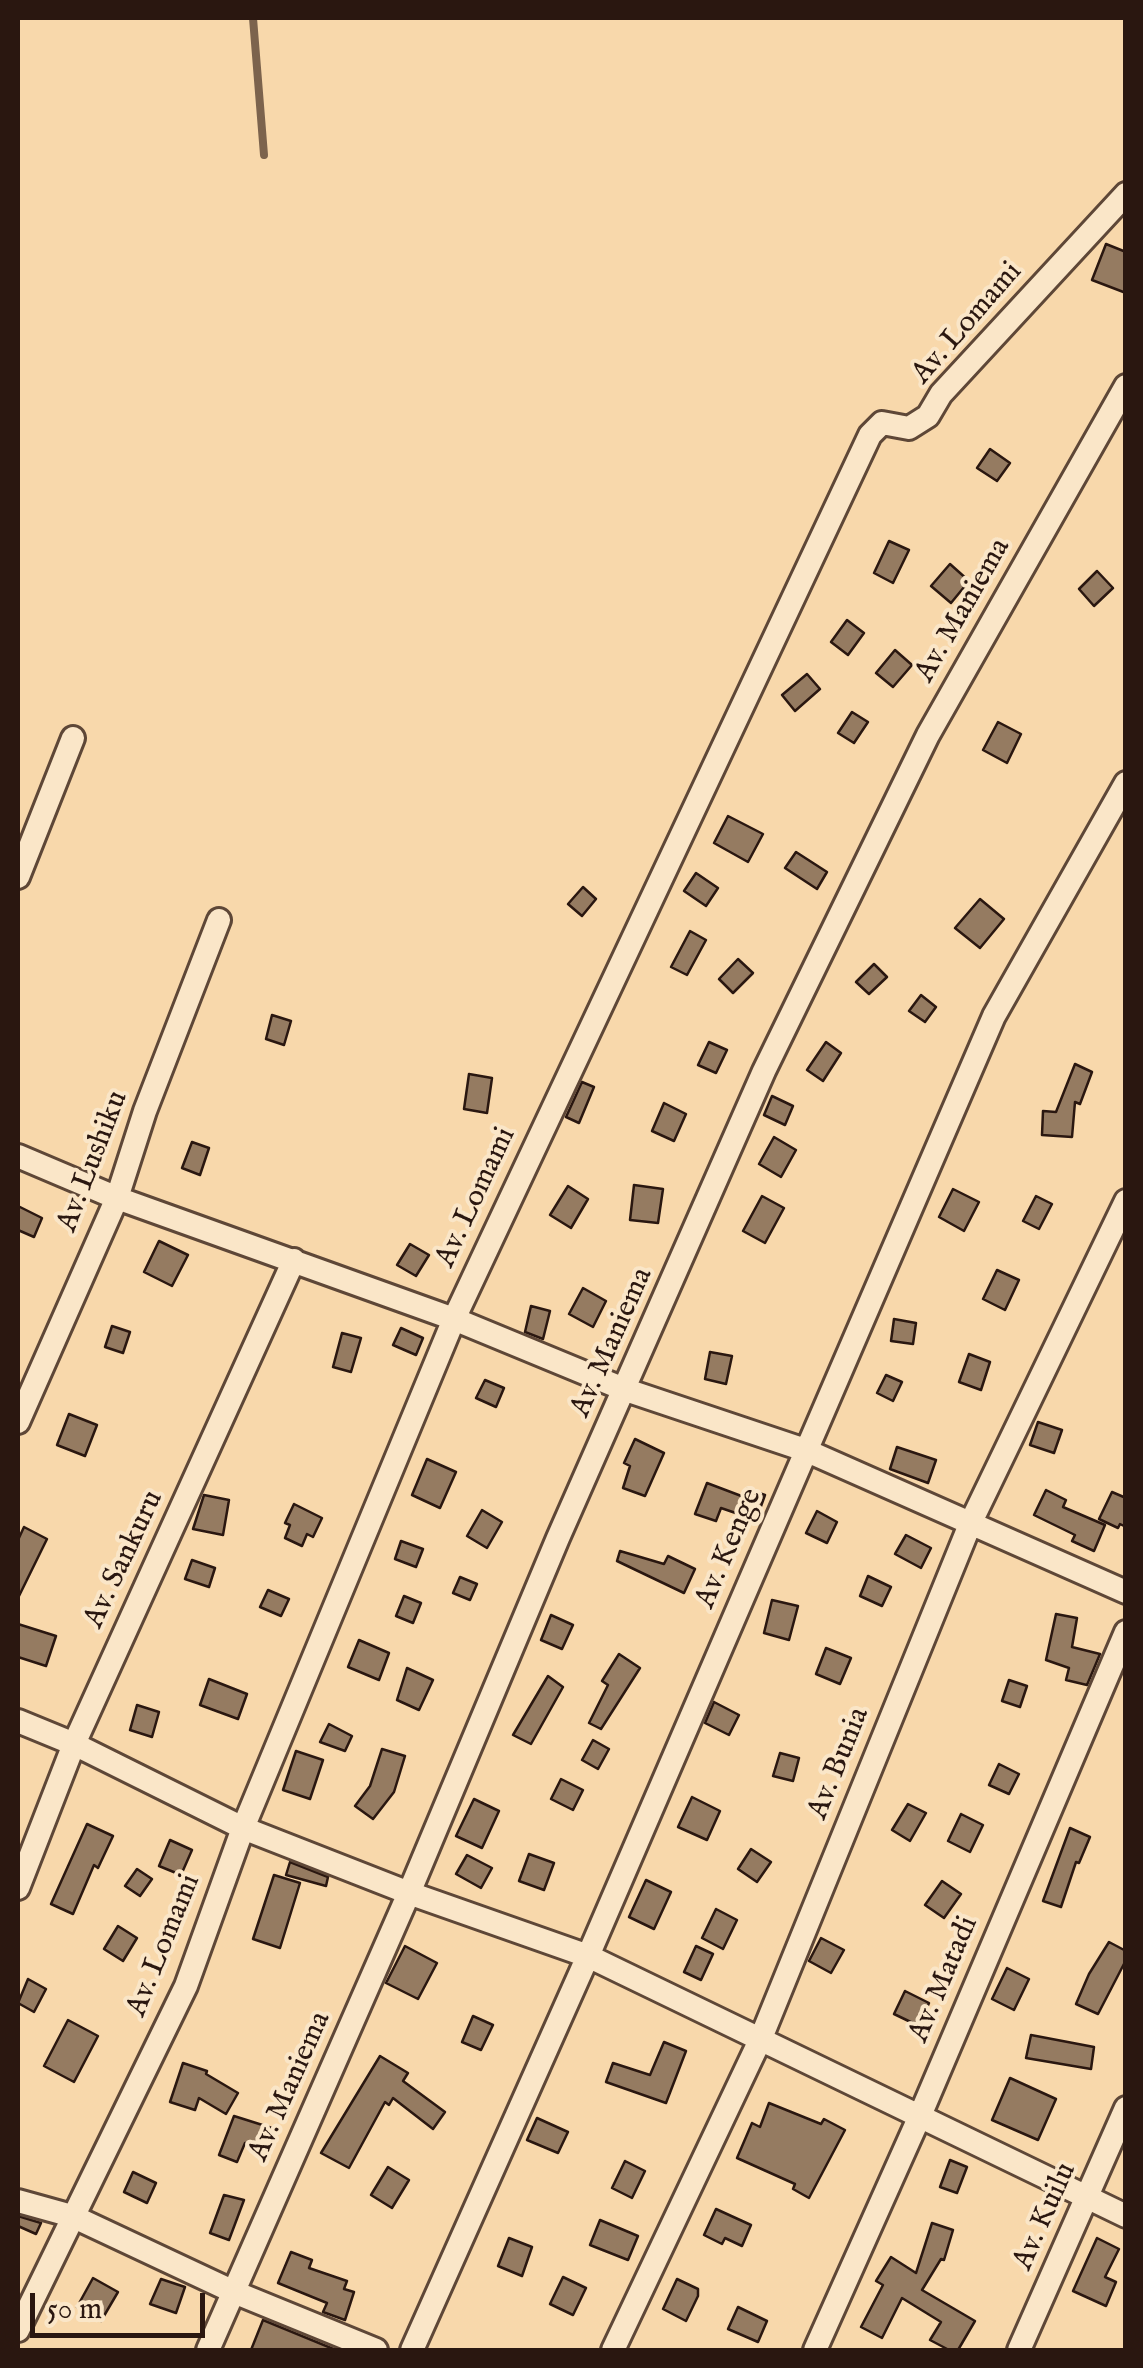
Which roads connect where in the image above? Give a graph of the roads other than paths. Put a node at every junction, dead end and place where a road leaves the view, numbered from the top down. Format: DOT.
graph roads {
  1 [pos="1126,194"];
  2 [pos="1126,386"];
  3 [pos="72,738"];
  4 [pos="1126,783"];
  5 [pos="18,877"];
  6 [pos="219,920"];
  7 [pos="18,1156"];
  8 [pos="117,1198"];
  9 [pos="1126,1201"];
  10 [pos="294,1260"];
  11 [pos="454,1319"];
  12 [pos="626,1390"];
  13 [pos="18,1422"];
  14 [pos="805,1450"];
  15 [pos="971,1522"];
  16 [pos="1126,1592"];
  17 [pos="1126,1632"];
  18 [pos="18,1721"];
  19 [pos="74,1744"];
  20 [pos="243,1828"];
  21 [pos="18,1888"];
  22 [pos="408,1894"];
  23 [pos="588,1956"];
  24 [pos="760,2038"];
  25 [pos="1126,2108"];
  26 [pos="919,2118"];
  27 [pos="1087,2200"];
  28 [pos="18,2201"];
  29 [pos="72,2216"];
  30 [pos="1126,2216"];
  31 [pos="234,2292"];
  32 [pos="18,2330"];
  33 [pos="208,2350"];
  34 [pos="376,2350"];
  35 [pos="412,2350"];
  36 [pos="613,2350"];
  37 [pos="815,2350"];
  38 [pos="1019,2350"];
  1 -- 11 [label="street, Av. Lomami"];
  2 -- 12 [label="street, Av. Maniema"];
  3 -- 5 [label="street"];
  4 -- 14 [label="street, Av. Kenge"];
  6 -- 8 [label="street, Av. Lushiku"];
  7 -- 8 [label="street"];
  8 -- 10 [label="street"];
  8 -- 13 [label="street, Av. Lushiku"];
  9 -- 15 [label="street, Av. Bunia"];
  10 -- 11 [label="street"];
  10 -- 19 [label="street, Av. Sankuru"];
  11 -- 12 [label="street"];
  11 -- 20 [label="street, Av. Lomami"];
  12 -- 14 [label="street"];
  12 -- 22 [label="street, Av. Maniema"];
  14 -- 15 [label="street"];
  14 -- 23 [label="street, Av. Kenge"];
  15 -- 16 [label="street"];
  15 -- 24 [label="street, Av. Bunia"];
  17 -- 26 [label="street, Av. Matadi"];
  18 -- 19 [label="street"];
  19 -- 20 [label="street"];
  19 -- 21 [label="street, Av. Sankuru"];
  20 -- 22 [label="street"];
  20 -- 29 [label="street, Av. Lomami"];
  22 -- 23 [label="street"];
  22 -- 31 [label="street, Av. Maniema"];
  23 -- 24 [label="street"];
  23 -- 35 [label="street, Av. Kenge"];
  24 -- 26 [label="street"];
  24 -- 36 [label="street, Av. Bunia"];
  25 -- 27 [label="street, Av. Kuilu"];
  26 -- 27 [label="street"];
  26 -- 37 [label="street, Av. Matadi"];
  27 -- 30 [label="street"];
  27 -- 38 [label="street, Av. Kuilu"];
  28 -- 29 [label="street"];
  29 -- 31 [label="street"];
  29 -- 32 [label="street, Av. Lomami"];
  31 -- 33 [label="street, Av. Maniema"];
  31 -- 34 [label="street"];
}
